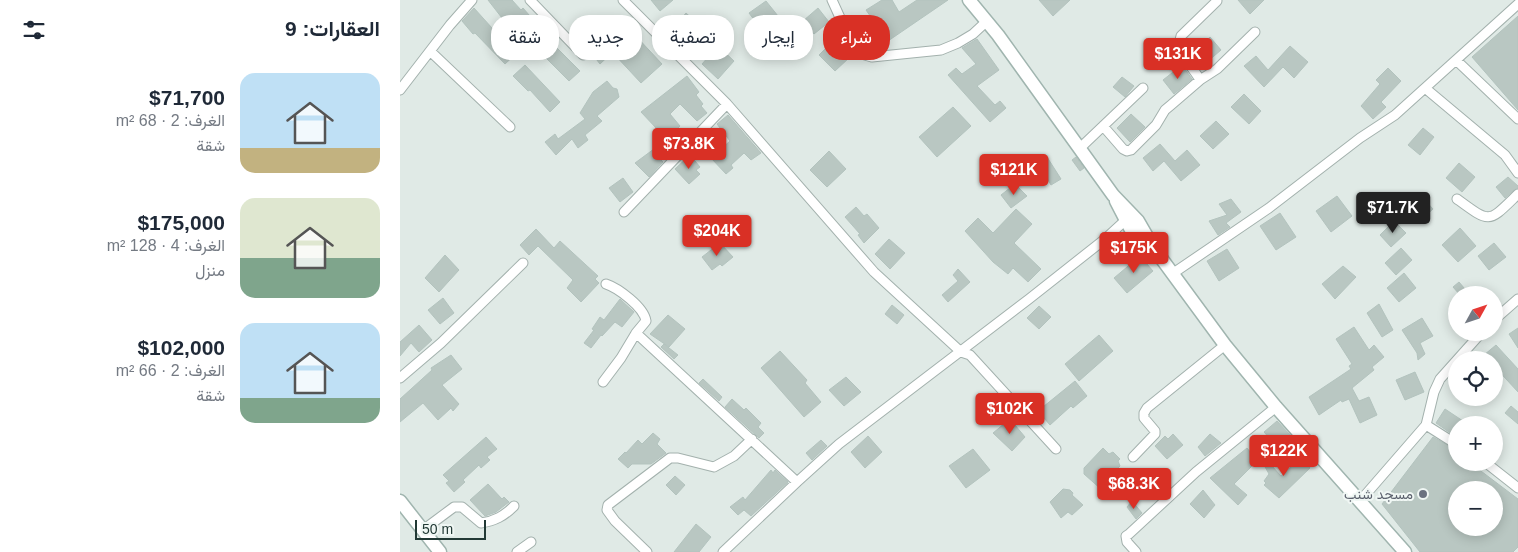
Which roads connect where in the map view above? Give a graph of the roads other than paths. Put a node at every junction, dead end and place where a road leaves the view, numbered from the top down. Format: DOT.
graph roads {
  1 [pos="530,0"];
  2 [pos="623,0"];
  3 [pos="832,0"];
  4 [pos="969,0"];
  5 [pos="468,1"];
  6 [pos="1217,1"];
  7 [pos="1518,4"];
  8 [pos="987,21"];
  9 [pos="1255,32"];
  10 [pos="569,41"];
  11 [pos="430,51"];
  12 [pos="1456,60"];
  13 [pos="1200,80"];
  14 [pos="1143,88"];
  15 [pos="1425,88"];
  16 [pos="400,90"];
  17 [pos="727,104"];
  18 [pos="1518,119"];
  19 [pos="1103,126"];
  20 [pos="510,127"];
  21 [pos="1078,149"];
  22 [pos="1518,173"];
  23 [pos="1518,194"];
  24 [pos="1457,199"];
  25 [pos="624,212"];
  26 [pos="1131,221"];
  27 [pos="523,263"];
  28 [pos="1172,274"];
  29 [pos="606,284"];
  30 [pos="1518,299"];
  31 [pos="1503,312"];
  32 [pos="636,333"];
  33 [pos="1474,341"];
  34 [pos="1225,345"];
  35 [pos="961,352"];
  36 [pos="400,378"];
  37 [pos="603,382"];
  38 [pos="1276,407"];
  39 [pos="1426,424"];
  40 [pos="752,439"];
  41 [pos="1448,439"];
  42 [pos="1056,449"];
  43 [pos="1133,457"];
  44 [pos="1496,471"];
  45 [pos="797,482"];
  46 [pos="1518,488"];
  47 [pos="400,501"];
  48 [pos="1360,501"];
  49 [pos="514,506"];
  50 [pos="423,530"];
  51 [pos="531,542"];
  52 [pos="440,552"];
  53 [pos="517,552"];
  54 [pos="648,552"];
  55 [pos="723,552"];
  56 [pos="1136,552"];
  57 [pos="1405,552"];
  1 -- 10 [label="street"];
  2 -- 17 [label="street"];
  3 -- 8 [label="street"];
  4 -- 8 [label="street"];
  5 -- 11 [label="street"];
  6 -- 13 [label="street"];
  7 -- 12 [label="street"];
  8 -- 21 [label="street"];
  9 -- 13 [label="street"];
  11 -- 16 [label="street"];
  11 -- 20 [label="street"];
  12 -- 15 [label="street"];
  12 -- 18 [label="street"];
  13 -- 19 [label="street"];
  14 -- 19 [label="street"];
  15 -- 22 [label="street"];
  15 -- 28 [label="street"];
  17 -- 25 [label="street"];
  17 -- 35 [label="street"];
  19 -- 21 [label="street"];
  21 -- 26 [label="street"];
  23 -- 24 [label="street"];
  26 -- 28 [label="street"];
  26 -- 35 [label="street"];
  27 -- 36 [label="street"];
  28 -- 34 [label="street"];
  29 -- 32 [label="street"];
  30 -- 31 [label="street"];
  32 -- 37 [label="street"];
  32 -- 40 [label="street"];
  33 -- 39 [label="street"];
  34 -- 38 [label="street"];
  34 -- 43 [label="street"];
  35 -- 42 [label="street"];
  35 -- 45 [label="street"];
  38 -- 48 [label="street"];
  38 -- 56 [label="street"];
  39 -- 41 [label="street"];
  39 -- 48 [label="street"];
  40 -- 45 [label="street"];
  40 -- 54 [label="street"];
  44 -- 46 [label="street"];
  45 -- 55 [label="street"];
  47 -- 50 [label="street"];
  48 -- 57 [label="street"];
  49 -- 50 [label="street"];
  50 -- 52 [label="street"];
  51 -- 53 [label="street"];
}
